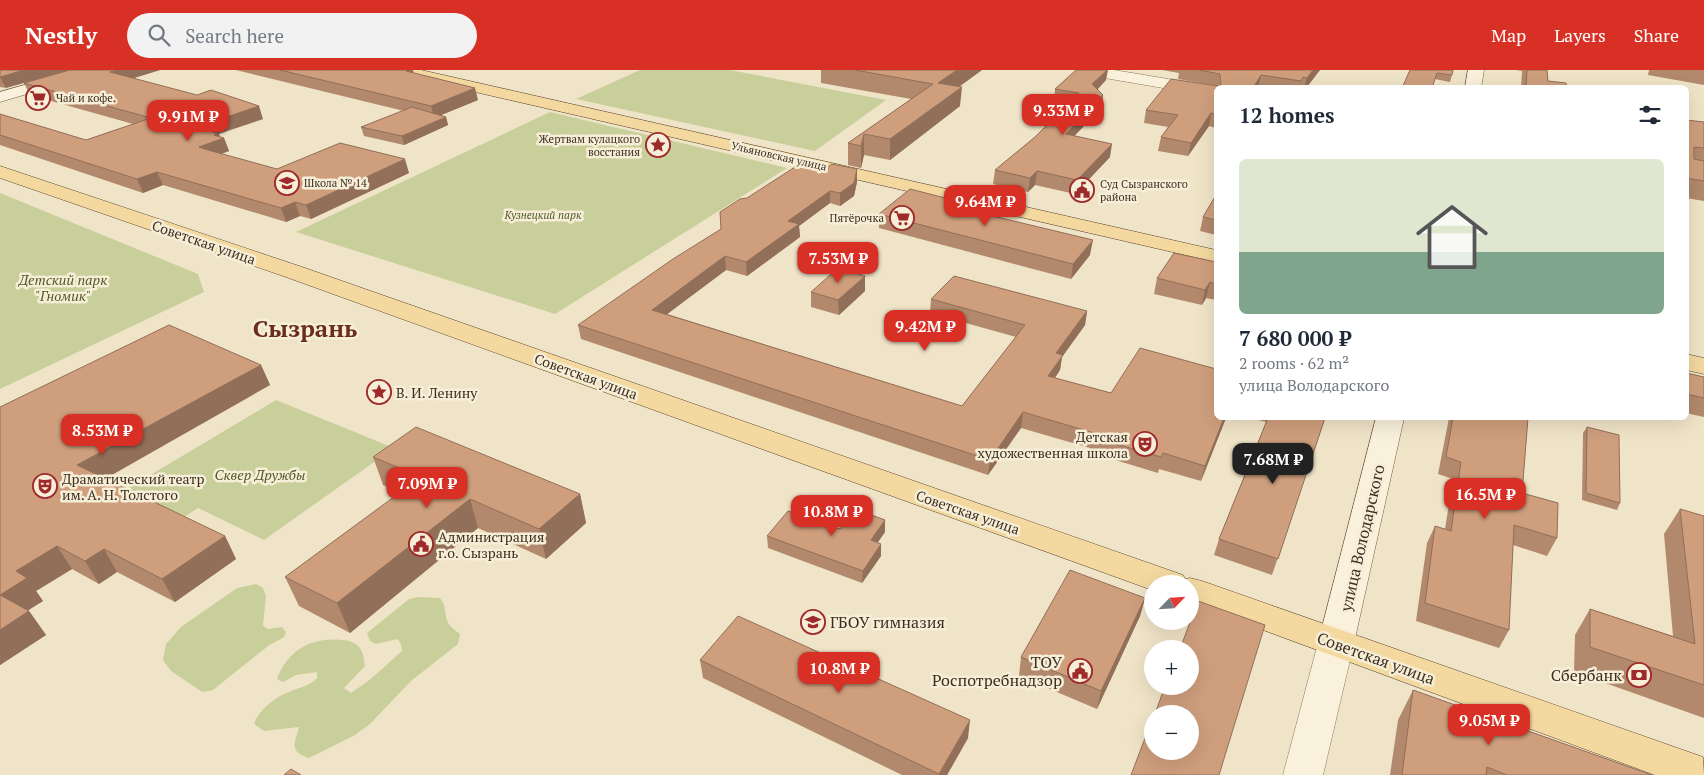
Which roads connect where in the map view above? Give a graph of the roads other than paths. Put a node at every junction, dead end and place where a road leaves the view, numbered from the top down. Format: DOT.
graph roads {
  1 [pos="93,70"];
  2 [pos="401,70"];
  3 [pos="1087,70"];
  4 [pos="1476,70"];
  5 [pos="1474,85"];
  6 [pos="1214,92"];
  7 [pos="0,97"];
  8 [pos="0,172"];
  9 [pos="1214,256"];
  10 [pos="1689,363"];
  11 [pos="1704,366"];
  12 [pos="1390,420"];
  13 [pos="1146,575"];
  14 [pos="1199,593"];
  15 [pos="1336,643"];
  16 [pos="1303,775"];
  17 [pos="1703,775"];
  1 -- 7 [label="main road"];
  2 -- 9 [label="main road, Ульяновская улица"];
  3 -- 6 [label="main road"];
  4 -- 5 [label="main road"];
  8 -- 13 [label="main road, Советская улица"];
  10 -- 11 [label="main road"];
  12 -- 15 [label="main road, улица Володарского"];
  14 -- 15 [label="main road, Советская улица"];
  15 -- 16 [label="main road, улица Володарского"];
  15 -- 17 [label="main road, Советская улица"];
}
